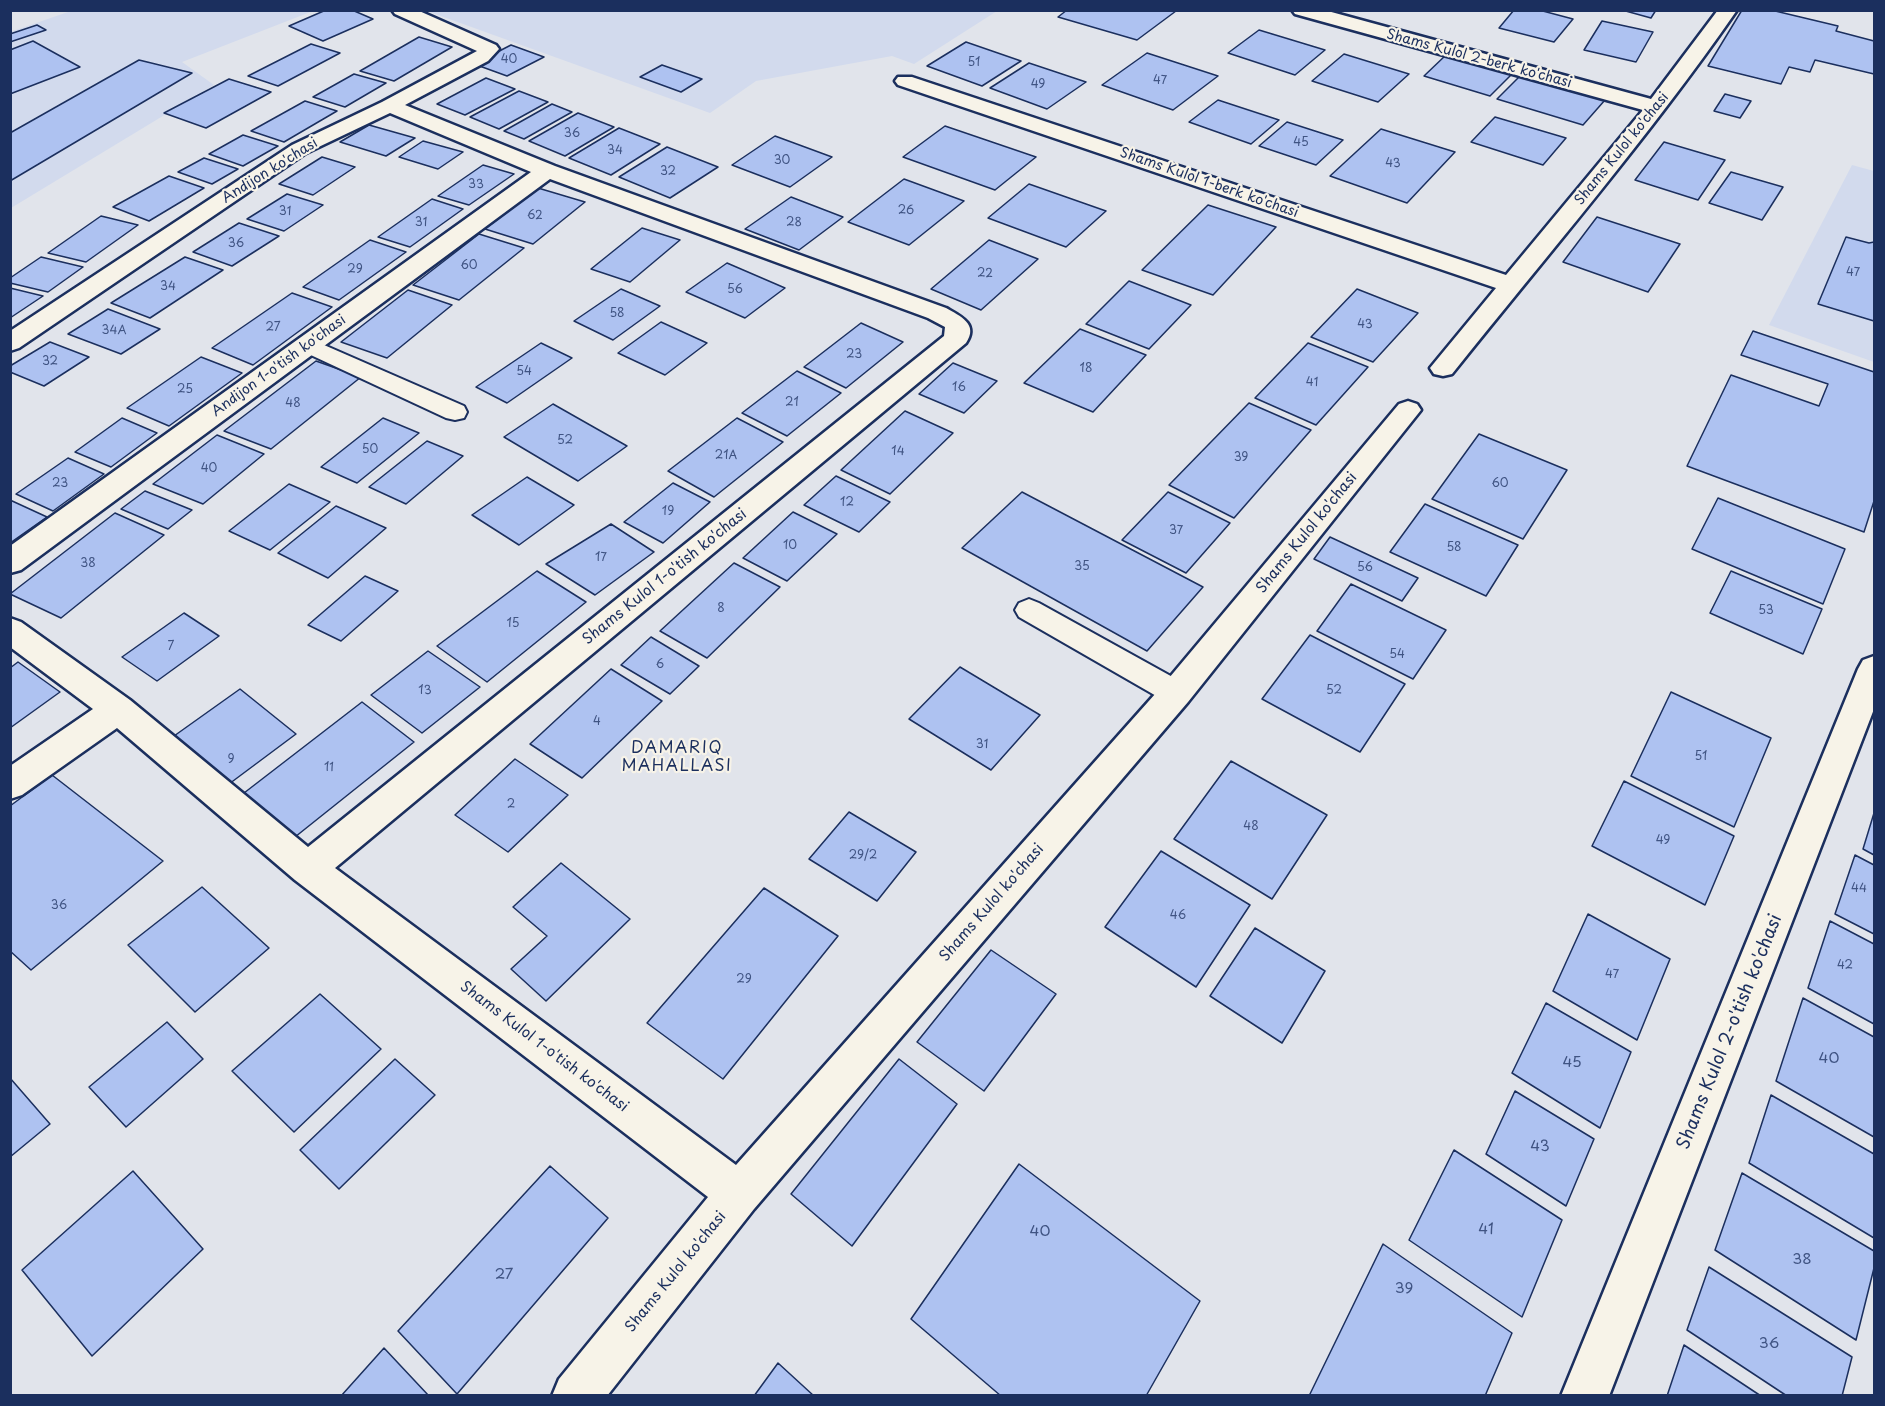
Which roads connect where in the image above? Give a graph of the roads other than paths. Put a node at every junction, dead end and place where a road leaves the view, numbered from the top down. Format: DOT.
graph roads {
  1 [pos="401,10"];
  2 [pos="1301,10"];
  3 [pos="1728,10"];
  4 [pos="905,81"];
  5 [pos="389,106"];
  6 [pos="1656,107"];
  7 [pos="547,171"];
  8 [pos="1512,285"];
  9 [pos="10,343"];
  10 [pos="308,345"];
  11 [pos="1443,368"];
  12 [pos="1408,410"];
  13 [pos="454,412"];
  14 [pos="10,562"];
  15 [pos="1029,610"];
  16 [pos="10,630"];
  17 [pos="1875,669"];
  18 [pos="1176,693"];
  19 [pos="118,709"];
  20 [pos="10,785"];
  21 [pos="308,869"];
  22 [pos="739,1194"];
  23 [pos="576,1395"];
  24 [pos="1585,1395"];
  1 -- 5 [label="street, Andijon ko'chasi"];
  2 -- 6 [label="street, Shams Kulol 2-berk ko'chasi"];
  3 -- 6 [label="street, Shams Kulol ko'chasi"];
  4 -- 8 [label="street, Shams Kulol 1-berk ko'chasi"];
  5 -- 7 [label="street, Shams Kulol 1-o'tish ko'chasi"];
  5 -- 9 [label="street, Andijon ko'chasi"];
  6 -- 8 [label="street, Shams Kulol ko'chasi"];
  7 -- 10 [label="street, Andijon 1-o'tish ko'chasi"];
  7 -- 21 [label="street, Shams Kulol 1-o'tish ko'chasi"];
  8 -- 11 [label="street, Shams Kulol ko'chasi"];
  10 -- 13 [label="lane"];
  10 -- 14 [label="street, Andijon 1-o'tish ko'chasi"];
  12 -- 18 [label="street, Shams Kulol ko'chasi"];
  15 -- 18 [label="lane"];
  16 -- 19 [label="street"];
  17 -- 24 [label="street, Shams Kulol 2-o'tish ko'chasi"];
  18 -- 22 [label="street, Shams Kulol ko'chasi"];
  19 -- 20 [label="street"];
  19 -- 21 [label="street"];
  21 -- 22 [label="street, Shams Kulol 1-o'tish ko'chasi"];
  22 -- 23 [label="street, Shams Kulol ko'chasi"];
}
